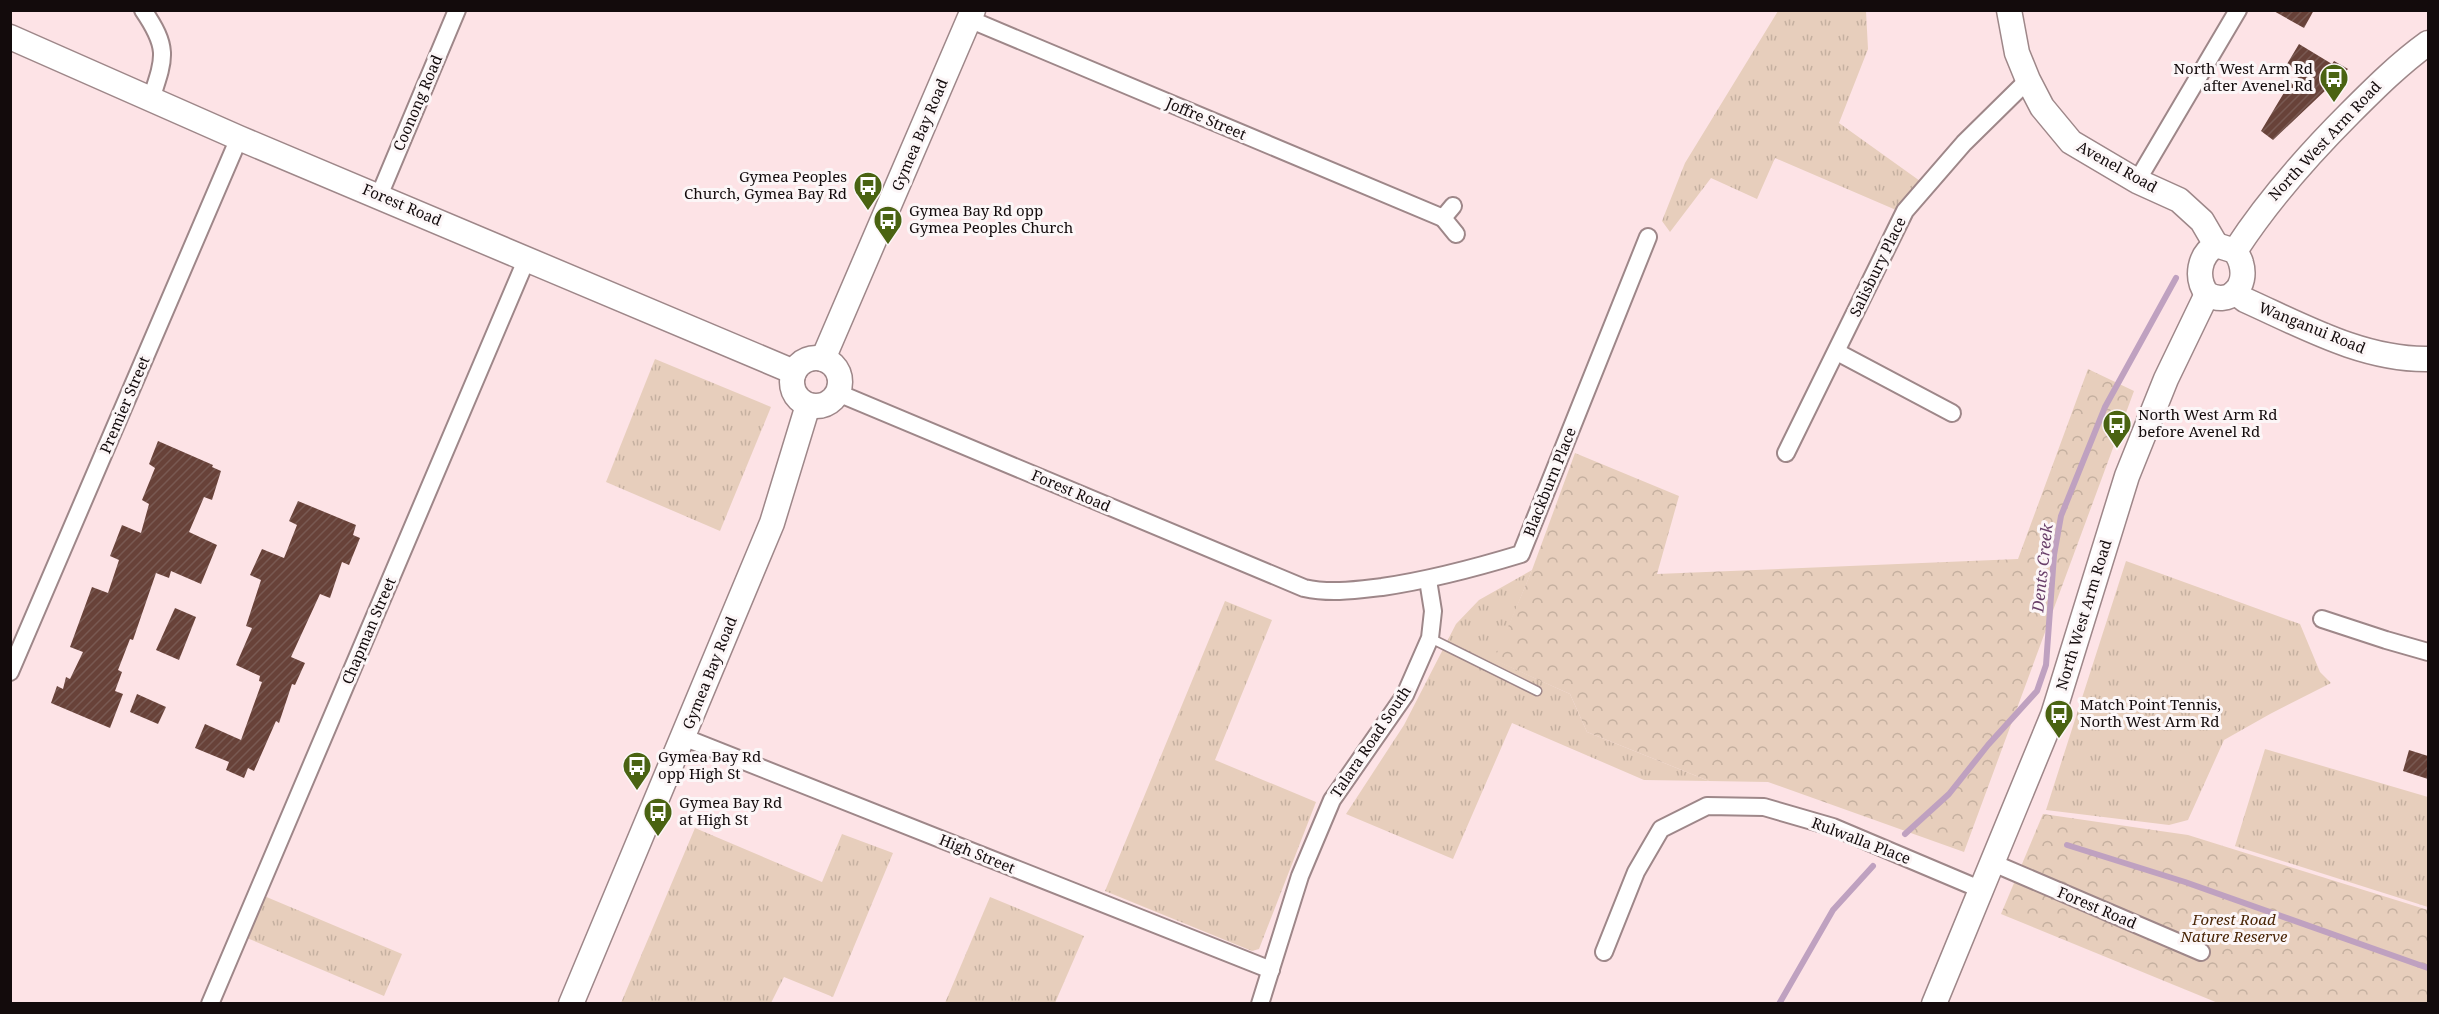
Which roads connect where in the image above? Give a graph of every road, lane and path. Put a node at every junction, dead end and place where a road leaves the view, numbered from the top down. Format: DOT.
graph roads {
  1 [pos="142,10"];
  2 [pos="456,10"];
  3 [pos="2010,10"];
  4 [pos="2238,10"];
  5 [pos="971,15"];
  6 [pos="10,37"];
  7 [pos="2428,43"];
  8 [pos="2028,80"];
  9 [pos="151,99"];
  10 [pos="239,138"];
  11 [pos="2137,181"];
  12 [pos="379,196"];
  13 [pos="1456,234"];
  14 [pos="1648,237"];
  15 [pos="2225,248"];
  16 [pos="527,258"];
  17 [pos="2235,292"];
  18 [pos="2207,294"];
  19 [pos="1837,352"];
  20 [pos="823,359"];
  21 [pos="2428,359"];
  22 [pos="794,372"];
  23 [pos="838,393"];
  24 [pos="808,405"];
  25 [pos="1952,413"];
  26 [pos="1786,453"];
  27 [pos="1428,580"];
  28 [pos="1305,588"];
  29 [pos="2322,619"];
  30 [pos="1430,638"];
  31 [pos="2428,652"];
  32 [pos="10,672"];
  33 [pos="1537,691"];
  34 [pos="683,737"];
  35 [pos="1993,863"];
  36 [pos="1982,890"];
  37 [pos="1604,952"];
  38 [pos="2200,952"];
  39 [pos="1271,970"];
  40 [pos="210,1004"];
  41 [pos="571,1004"];
  42 [pos="1260,1004"];
  43 [pos="1934,1004"];
  1 -- 9 [label="street"];
  2 -- 12 [label="street, Coonong Road"];
  3 -- 8 [label="street, Avenel Road"];
  4 -- 11 [label="street"];
  5 -- 13 [label="street, Joffre Street"];
  5 -- 20 [label="street, Gymea Bay Road"];
  6 -- 9 [label="street, Forest Road"];
  7 -- 15 [label="street, North West Arm Road"];
  8 -- 11 [label="street, Avenel Road"];
  8 -- 19 [label="street, Salisbury Place"];
  9 -- 10 [label="street, Forest Road"];
  10 -- 12 [label="street, Forest Road"];
  10 -- 32 [label="street, Premier Street"];
  11 -- 15 [label="street, Avenel Road"];
  12 -- 16 [label="street, Forest Road"];
  14 -- 27 [label="street, Blackburn Place"];
  15 -- 17 [label="street"];
  15 -- 18 [label="street"];
  16 -- 22 [label="street, Forest Road"];
  16 -- 40 [label="street, Chapman Street"];
  17 -- 18 [label="street"];
  17 -- 21 [label="street, Wanganui Road"];
  18 -- 35 [label="street, North West Arm Road"];
  19 -- 25 [label="street"];
  19 -- 26 [label="street, Salisbury Place"];
  20 -- 22 [label="street"];
  20 -- 23 [label="street"];
  22 -- 24 [label="street"];
  23 -- 24 [label="street"];
  23 -- 28 [label="street, Forest Road"];
  24 -- 34 [label="street, Gymea Bay Road"];
  27 -- 28 [label="street, Blackburn Place"];
  27 -- 30 [label="street, Talara Road South"];
  29 -- 31 [label="street"];
  30 -- 33 [label="lane"];
  30 -- 39 [label="street, Talara Road South"];
  34 -- 39 [label="street, High Street"];
  34 -- 41 [label="street, Gymea Bay Road"];
  35 -- 36 [label="street, North West Arm Road"];
  35 -- 38 [label="street, Forest Road"];
  36 -- 37 [label="street, Rulwalla Place"];
  36 -- 43 [label="street, North West Arm Road"];
  39 -- 42 [label="street, Talara Road South"];
}
